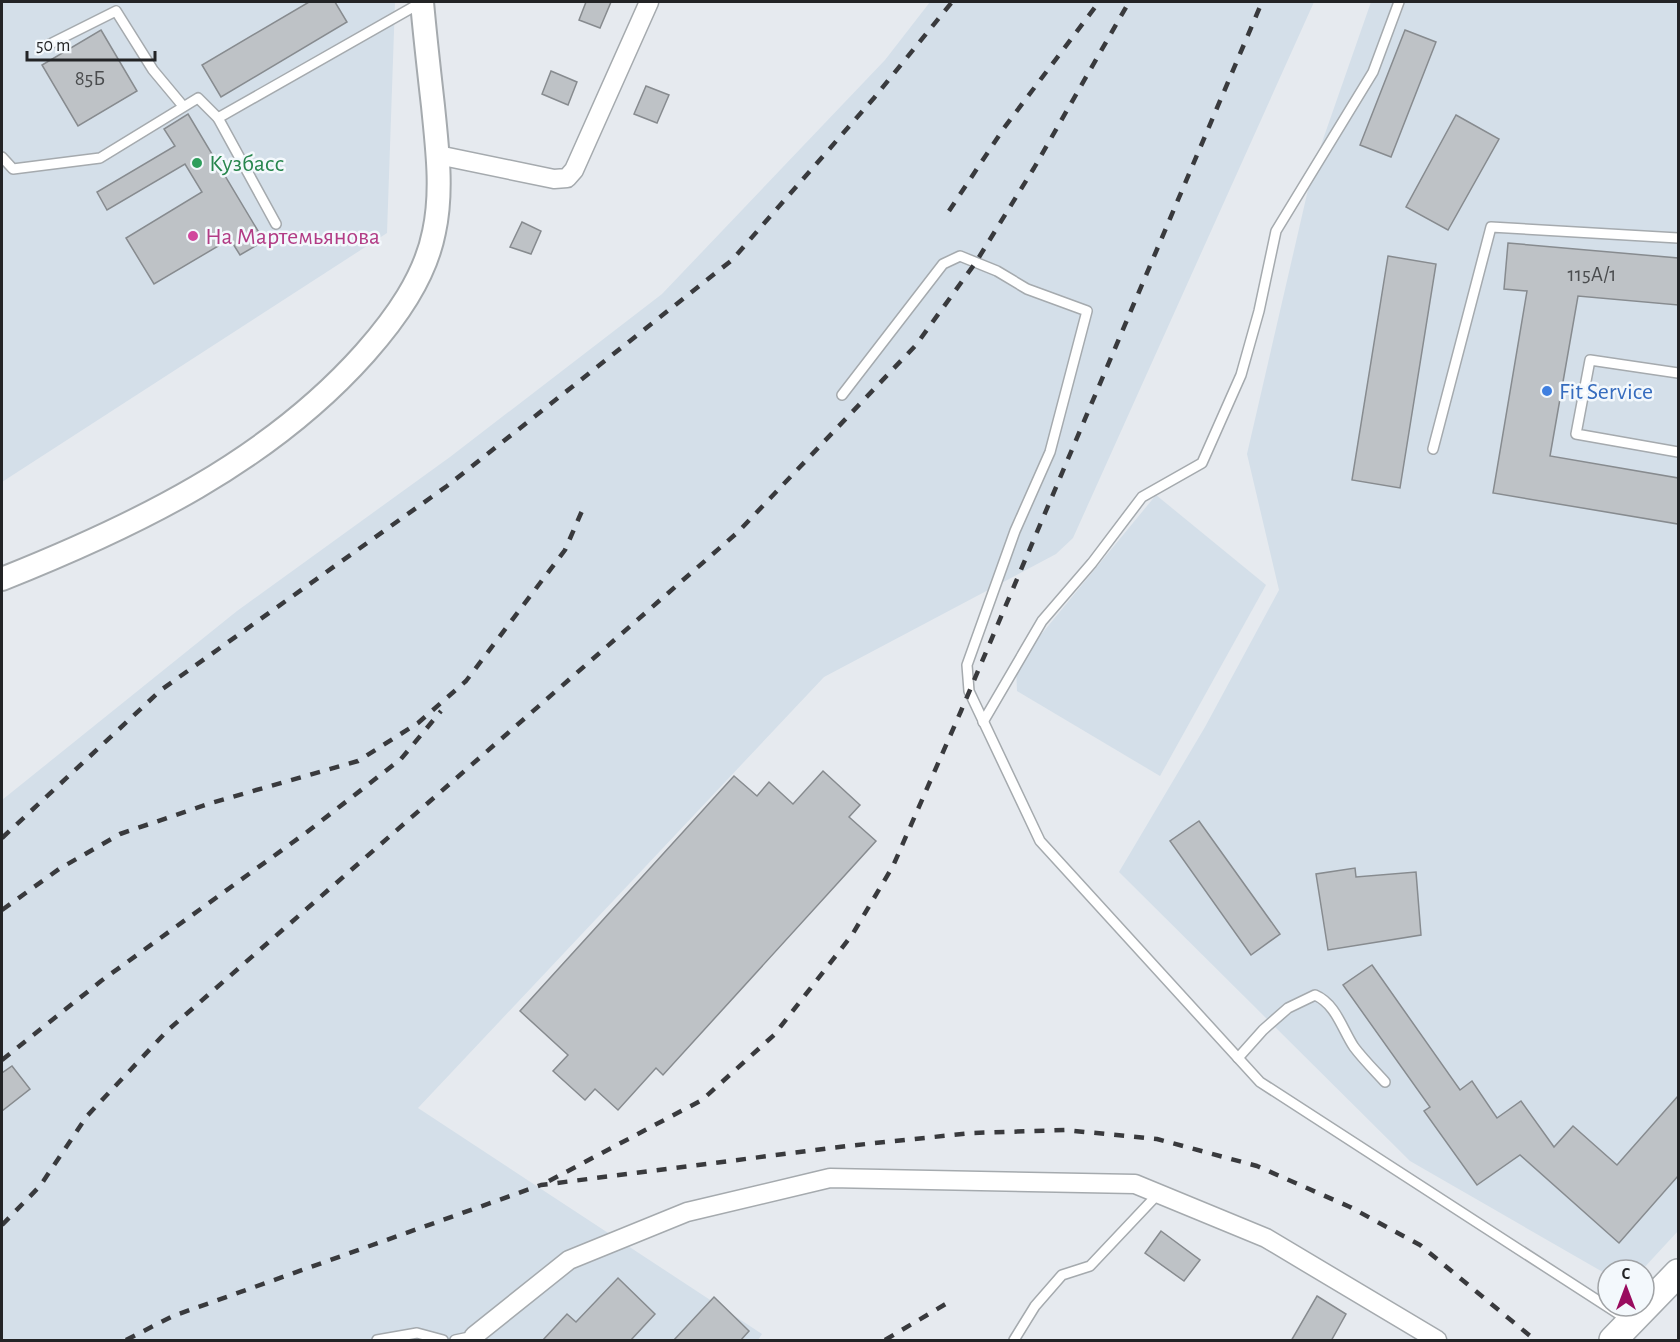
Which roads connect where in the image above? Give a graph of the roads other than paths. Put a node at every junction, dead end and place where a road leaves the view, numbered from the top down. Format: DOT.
graph roads {
  1 [pos="422,2"];
  2 [pos="649,2"];
  3 [pos="1400,2"];
  4 [pos="48,45"];
  5 [pos="183,106"];
  6 [pos="218,118"];
  7 [pos="438,155"];
  8 [pos="2,157"];
  9 [pos="276,224"];
  10 [pos="1678,238"];
  11 [pos="1678,373"];
  12 [pos="842,395"];
  13 [pos="1433,449"];
  14 [pos="1678,452"];
  15 [pos="2,579"];
  16 [pos="983,722"];
  17 [pos="1238,1058"];
  18 [pos="1385,1082"];
  19 [pos="1158,1194"];
  20 [pos="1678,1273"];
  21 [pos="1622,1331"];
  22 [pos="474,1336"];
  23 [pos="377,1341"];
  24 [pos="443,1341"];
  25 [pos="455,1341"];
  26 [pos="1014,1341"];
  27 [pos="1437,1341"];
  1 -- 6 [label="lane"];
  1 -- 7 [label="street"];
  2 -- 7 [label="street"];
  3 -- 16 [label="lane"];
  4 -- 5 [label="lane"];
  5 -- 6 [label="lane"];
  5 -- 8 [label="lane"];
  6 -- 9 [label="lane"];
  7 -- 15 [label="street"];
  10 -- 13 [label="lane"];
  11 -- 14 [label="lane"];
  12 -- 16 [label="lane"];
  16 -- 17 [label="lane"];
  17 -- 18 [label="lane"];
  17 -- 21 [label="lane"];
  19 -- 22 [label="street"];
  19 -- 26 [label="lane"];
  19 -- 27 [label="street"];
  20 -- 21 [label="main road"];
  22 -- 25 [label="lane"];
  23 -- 24 [label="lane"];
}
